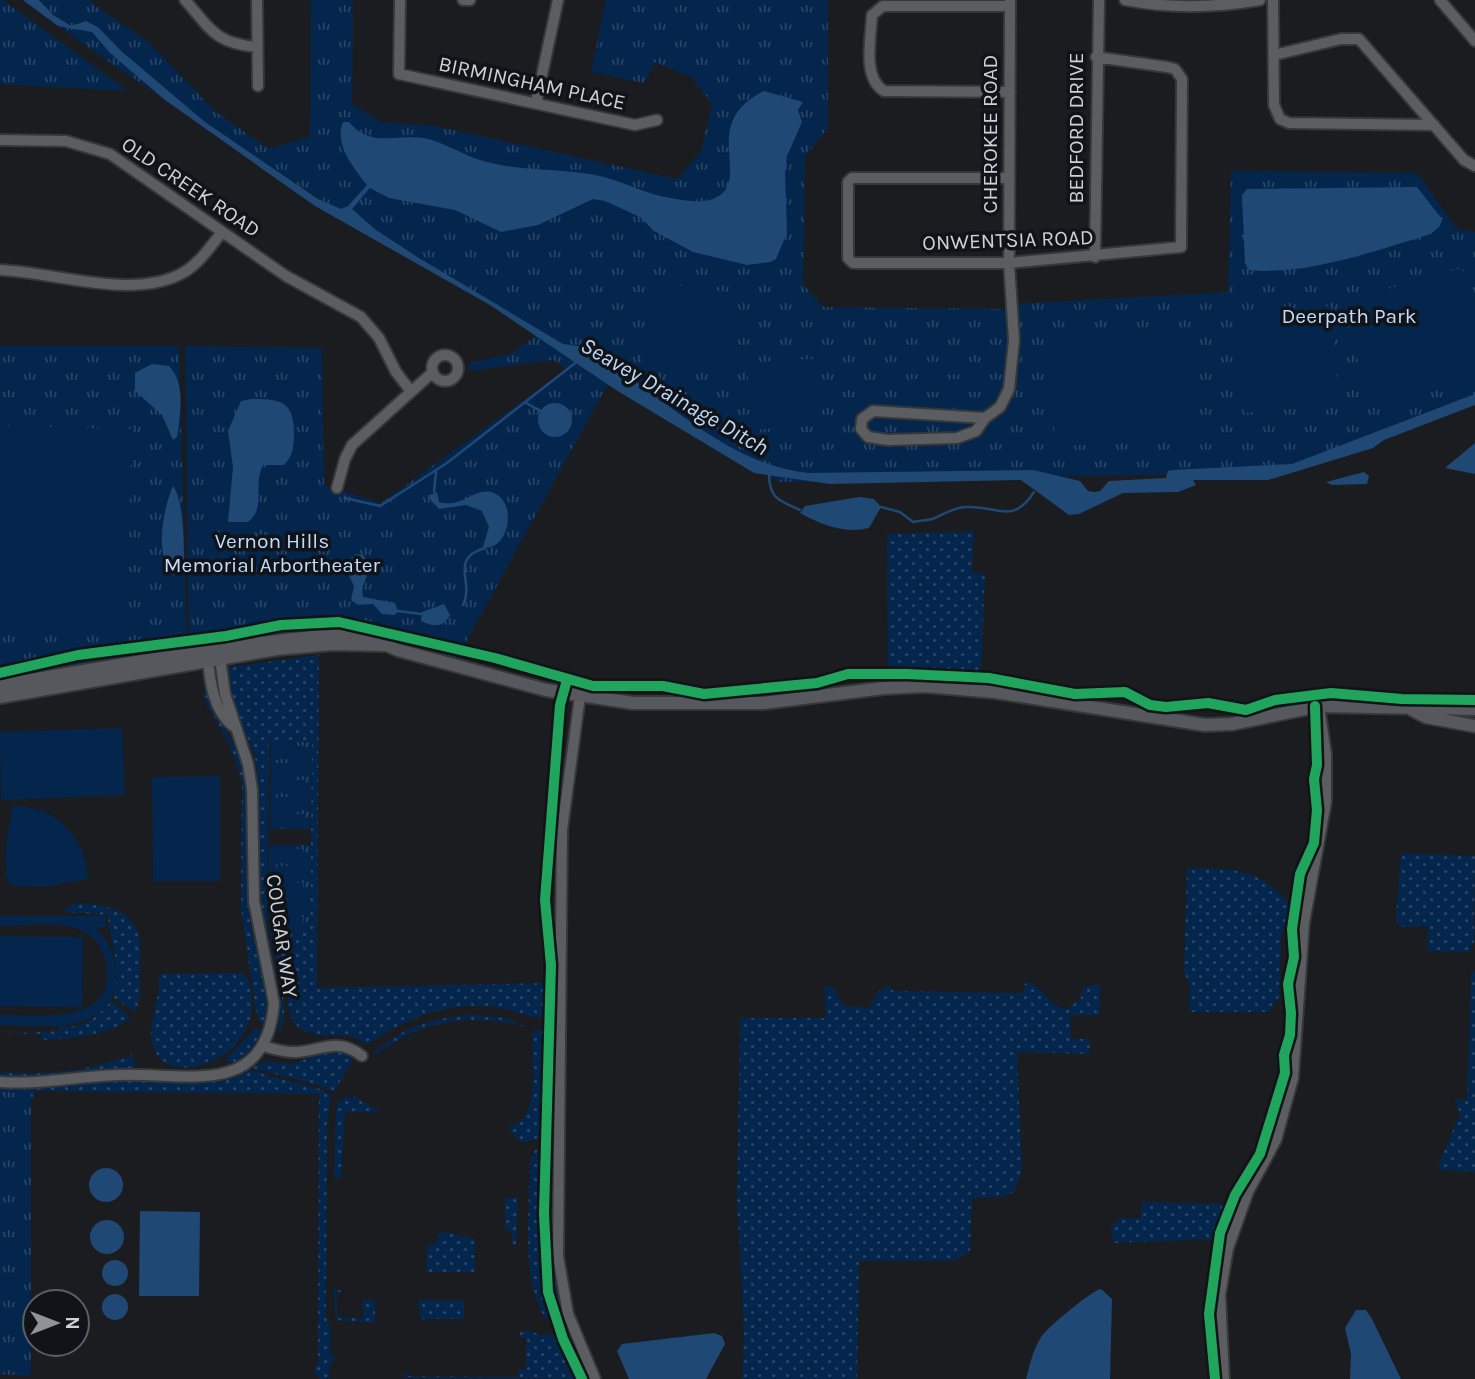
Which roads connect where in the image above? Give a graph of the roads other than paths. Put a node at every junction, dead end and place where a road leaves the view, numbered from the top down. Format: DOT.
graph roads {
  1 [pos="185,0"];
  2 [pos="257,0"];
  3 [pos="400,0"];
  4 [pos="463,0"];
  5 [pos="470,0"];
  6 [pos="558,0"];
  7 [pos="1098,0"];
  8 [pos="1125,0"];
  9 [pos="1260,0"];
  10 [pos="1273,0"];
  11 [pos="1440,0"];
  12 [pos="1010,3"];
  13 [pos="1475,41"];
  14 [pos="257,47"];
  15 [pos="1274,54"];
  16 [pos="1096,57"];
  17 [pos="258,86"];
  18 [pos="1010,92"];
  19 [pos="536,103"];
  20 [pos="657,120"];
  21 [pos="1434,125"];
  22 [pos="0,141"];
  23 [pos="1475,166"];
  24 [pos="1009,178"];
  25 [pos="222,232"];
  26 [pos="1095,257"];
  27 [pos="1009,263"];
  28 [pos="0,270"];
  29 [pos="433,372"];
  30 [pos="410,390"];
  31 [pos="985,418"];
  32 [pos="337,488"];
  33 [pos="388,645"];
  34 [pos="214,659"];
  35 [pos="0,685"];
  36 [pos="0,696"];
  37 [pos="580,696"];
  38 [pos="1319,706"];
  39 [pos="1411,709"];
  40 [pos="1475,709"];
  41 [pos="1475,726"];
  42 [pos="263,1046"];
  43 [pos="362,1056"];
  44 [pos="0,1082"];
  45 [pos="594,1379"];
  46 [pos="1224,1379"];
  1 -- 14 [label="street"];
  2 -- 14 [label="street"];
  3 -- 19 [label="street, BIRMINGHAM PLACE"];
  4 -- 5 [label="street"];
  6 -- 19 [label="street"];
  7 -- 16 [label="street, BEDFORD DRIVE"];
  8 -- 9 [label="street"];
  10 -- 15 [label="street"];
  11 -- 13 [label="street"];
  12 -- 18 [label="street, CHEROKEE ROAD"];
  12 -- 18 [label="street"];
  14 -- 17 [label="street"];
  15 -- 21 [label="street"];
  15 -- 21 [label="street"];
  16 -- 26 [label="street, BEDFORD DRIVE"];
  16 -- 26 [label="street, ONWENTSIA ROAD"];
  18 -- 24 [label="street, CHEROKEE ROAD"];
  19 -- 20 [label="street, BIRMINGHAM PLACE"];
  21 -- 23 [label="street"];
  22 -- 25 [label="street, OLD CREEK ROAD"];
  24 -- 27 [label="street, CHEROKEE ROAD"];
  24 -- 27 [label="street, ONWENTSIA ROAD"];
  25 -- 28 [label="street"];
  25 -- 30 [label="street, OLD CREEK ROAD"];
  26 -- 27 [label="street, ONWENTSIA ROAD"];
  27 -- 31 [label="street, CHEROKEE ROAD"];
  29 -- 30 [label="street"];
  30 -- 32 [label="street"];
  31 -- 31 [label="street, CHEROKEE ROAD"];
  33 -- 34 [label="main road"];
  33 -- 35 [label="main road"];
  33 -- 37 [label="main road"];
  34 -- 36 [label="main road"];
  34 -- 42 [label="street, COUGAR WAY"];
  37 -- 38 [label="main road"];
  37 -- 45 [label="street"];
  38 -- 39 [label="main road"];
  38 -- 46 [label="street"];
  39 -- 40 [label="main road"];
  39 -- 41 [label="main road"];
  42 -- 43 [label="street"];
  42 -- 44 [label="street"];
}
